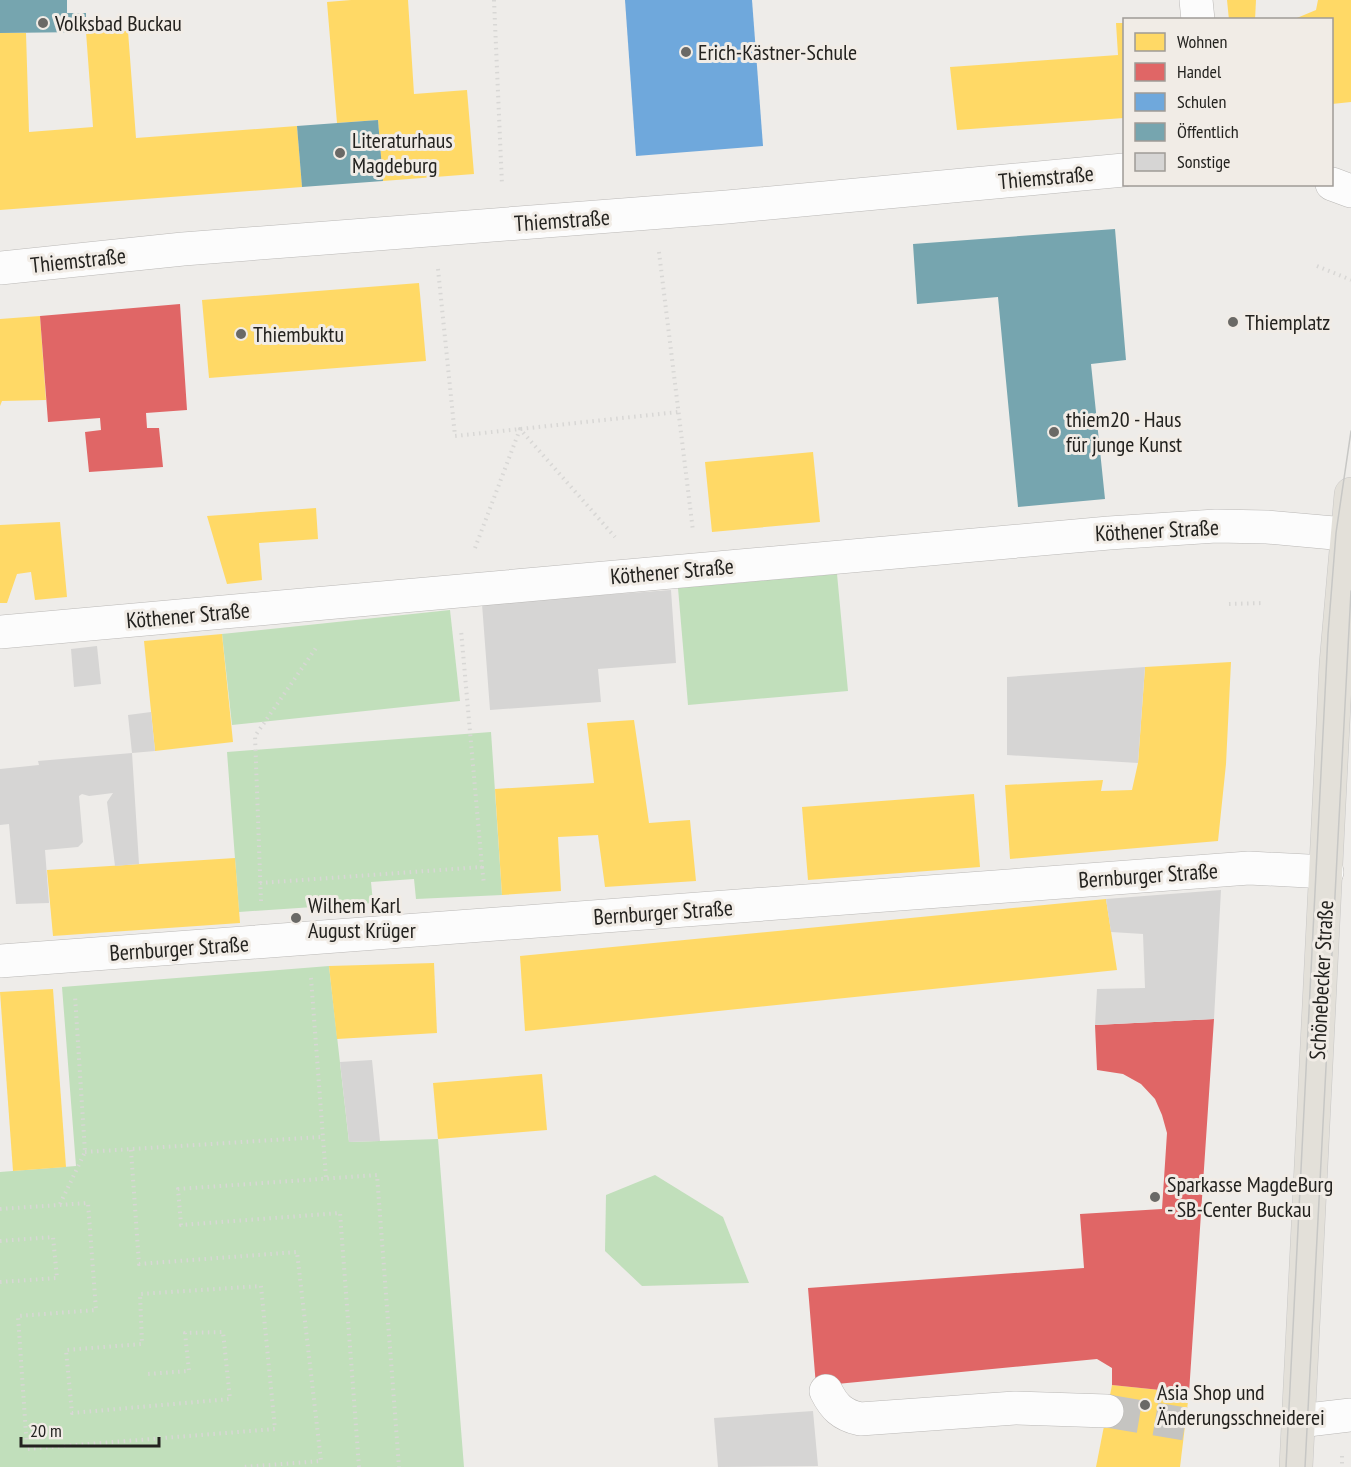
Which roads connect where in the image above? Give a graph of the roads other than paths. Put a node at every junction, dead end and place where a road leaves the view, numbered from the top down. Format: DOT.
graph roads {
  1 [pos="1196,0"];
  2 [pos="1198,18"];
  3 [pos="1123,170"];
  4 [pos="1333,184"];
  5 [pos="1351,191"];
  6 [pos="0,268"];
  7 [pos="1351,494"];
  8 [pos="1345,534"];
  9 [pos="0,632"];
  10 [pos="1327,872"];
  11 [pos="0,961"];
  12 [pos="825,1390"];
  13 [pos="1107,1411"];
  14 [pos="1351,1415"];
  15 [pos="1299,1421"];
  16 [pos="1296,1467"];
  1 -- 2 [label="street"];
  3 -- 6 [label="street, Thiemstraße"];
  4 -- 5 [label="street"];
  7 -- 8 [label="main road, Schönebecker Straße"];
  8 -- 9 [label="street, Köthener Straße"];
  8 -- 10 [label="main road, Schönebecker Straße"];
  10 -- 11 [label="street, Bernburger Straße"];
  10 -- 15 [label="main road, Schönebecker Straße"];
  12 -- 13 [label="street"];
  14 -- 15 [label="street"];
  15 -- 16 [label="main road, Schönebecker Straße"];
}
